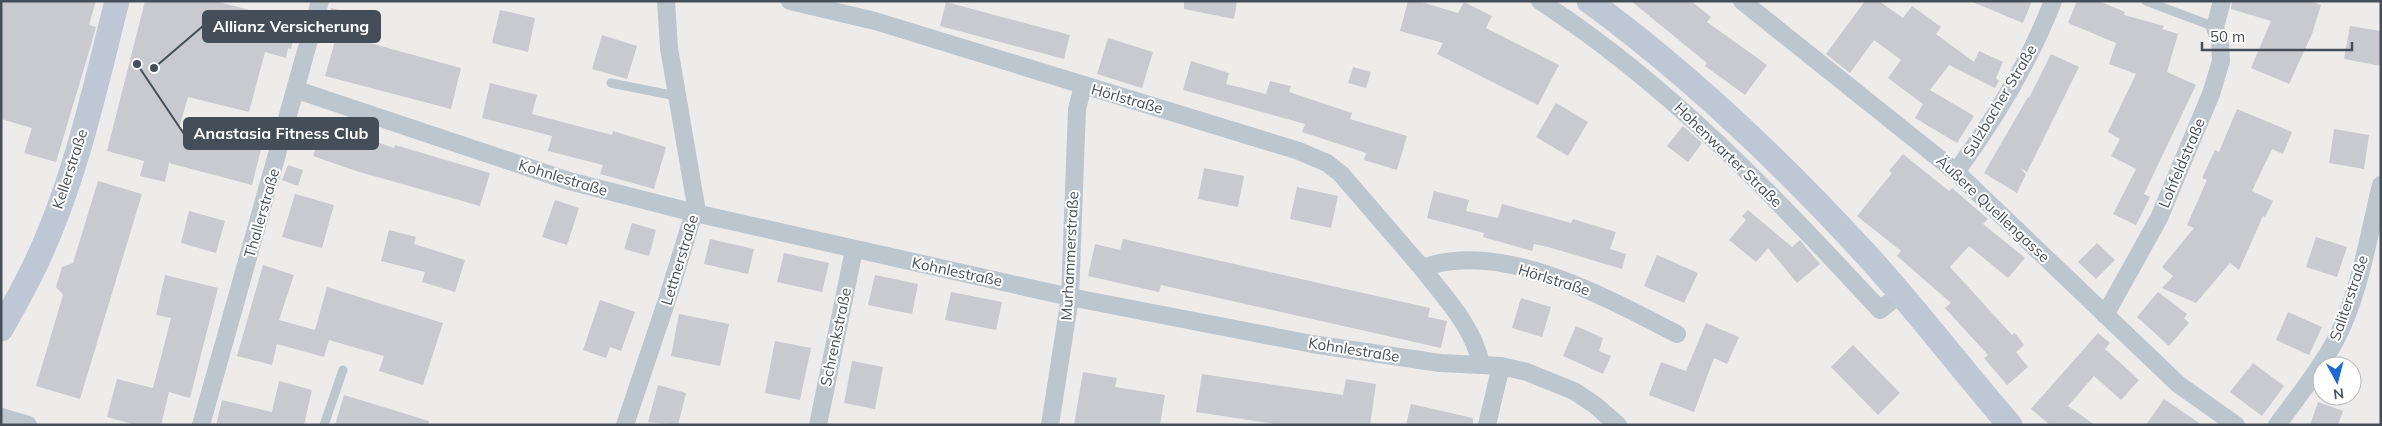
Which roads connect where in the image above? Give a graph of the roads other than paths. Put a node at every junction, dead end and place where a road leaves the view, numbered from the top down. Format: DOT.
graph roads {
  1 [pos="117,1"];
  2 [pos="320,1"];
  3 [pos="666,1"];
  4 [pos="790,1"];
  5 [pos="1540,1"];
  6 [pos="1589,1"];
  7 [pos="1742,1"];
  8 [pos="2053,1"];
  9 [pos="2146,1"];
  10 [pos="2222,1"];
  11 [pos="2215,27"];
  12 [pos="610,83"];
  13 [pos="1083,86"];
  14 [pos="297,90"];
  15 [pos="676,96"];
  16 [pos="1956,172"];
  17 [pos="2381,185"];
  18 [pos="695,213"];
  19 [pos="854,250"];
  20 [pos="1422,268"];
  21 [pos="1900,294"];
  22 [pos="1070,297"];
  23 [pos="2105,315"];
  24 [pos="1,329"];
  25 [pos="1677,334"];
  26 [pos="1481,364"];
  27 [pos="1501,366"];
  28 [pos="343,370"];
  29 [pos="1,417"];
  30 [pos="28,425"];
  31 [pos="201,425"];
  32 [pos="324,425"];
  33 [pos="625,425"];
  34 [pos="818,425"];
  35 [pos="1050,425"];
  36 [pos="1487,425"];
  37 [pos="1618,425"];
  38 [pos="2010,425"];
  39 [pos="2236,425"];
  40 [pos="2277,425"];
  1 -- 24 [label="street, Kellerstraße"];
  2 -- 14 [label="street, Thallerstraße"];
  3 -- 15 [label="street, Lettnerstraße"];
  4 -- 13 [label="street, Hörlstraße"];
  5 -- 21 [label="street, Hohenwarter Straße"];
  6 -- 21 [label="street, Hohenwarter Straße"];
  7 -- 16 [label="street, Äußere Quellengasse"];
  8 -- 16 [label="street, Sulzbacher Straße"];
  9 -- 11 [label="lane"];
  10 -- 11 [label="street, Lohfeldstraße"];
  11 -- 23 [label="street, Lohfeldstraße"];
  12 -- 15 [label="lane"];
  13 -- 20 [label="street, Hörlstraße"];
  13 -- 22 [label="street, Murhammerstraße"];
  14 -- 18 [label="street, Kohnlestraße"];
  14 -- 31 [label="street, Thallerstraße"];
  15 -- 18 [label="street, Lettnerstraße"];
  16 -- 23 [label="street, Äußere Quellengasse"];
  17 -- 40 [label="street, Saliterstraße"];
  18 -- 19 [label="street, Kohnlestraße"];
  18 -- 33 [label="street, Lettnerstraße"];
  19 -- 22 [label="street, Kohnlestraße"];
  19 -- 34 [label="street, Schrenkstraße"];
  20 -- 25 [label="street, Hörlstraße"];
  20 -- 26 [label="street, Hörlstraße"];
  21 -- 38 [label="street, Hohenwarter Straße"];
  22 -- 26 [label="street, Kohnlestraße"];
  22 -- 35 [label="street, Murhammerstraße"];
  23 -- 39 [label="street, Äußere Quellengasse"];
  26 -- 27 [label="street, Kohnlestraße"];
  27 -- 36 [label="street"];
  27 -- 37 [label="street, Kohnlestraße"];
  28 -- 32 [label="lane"];
  29 -- 30 [label="street"];
}
